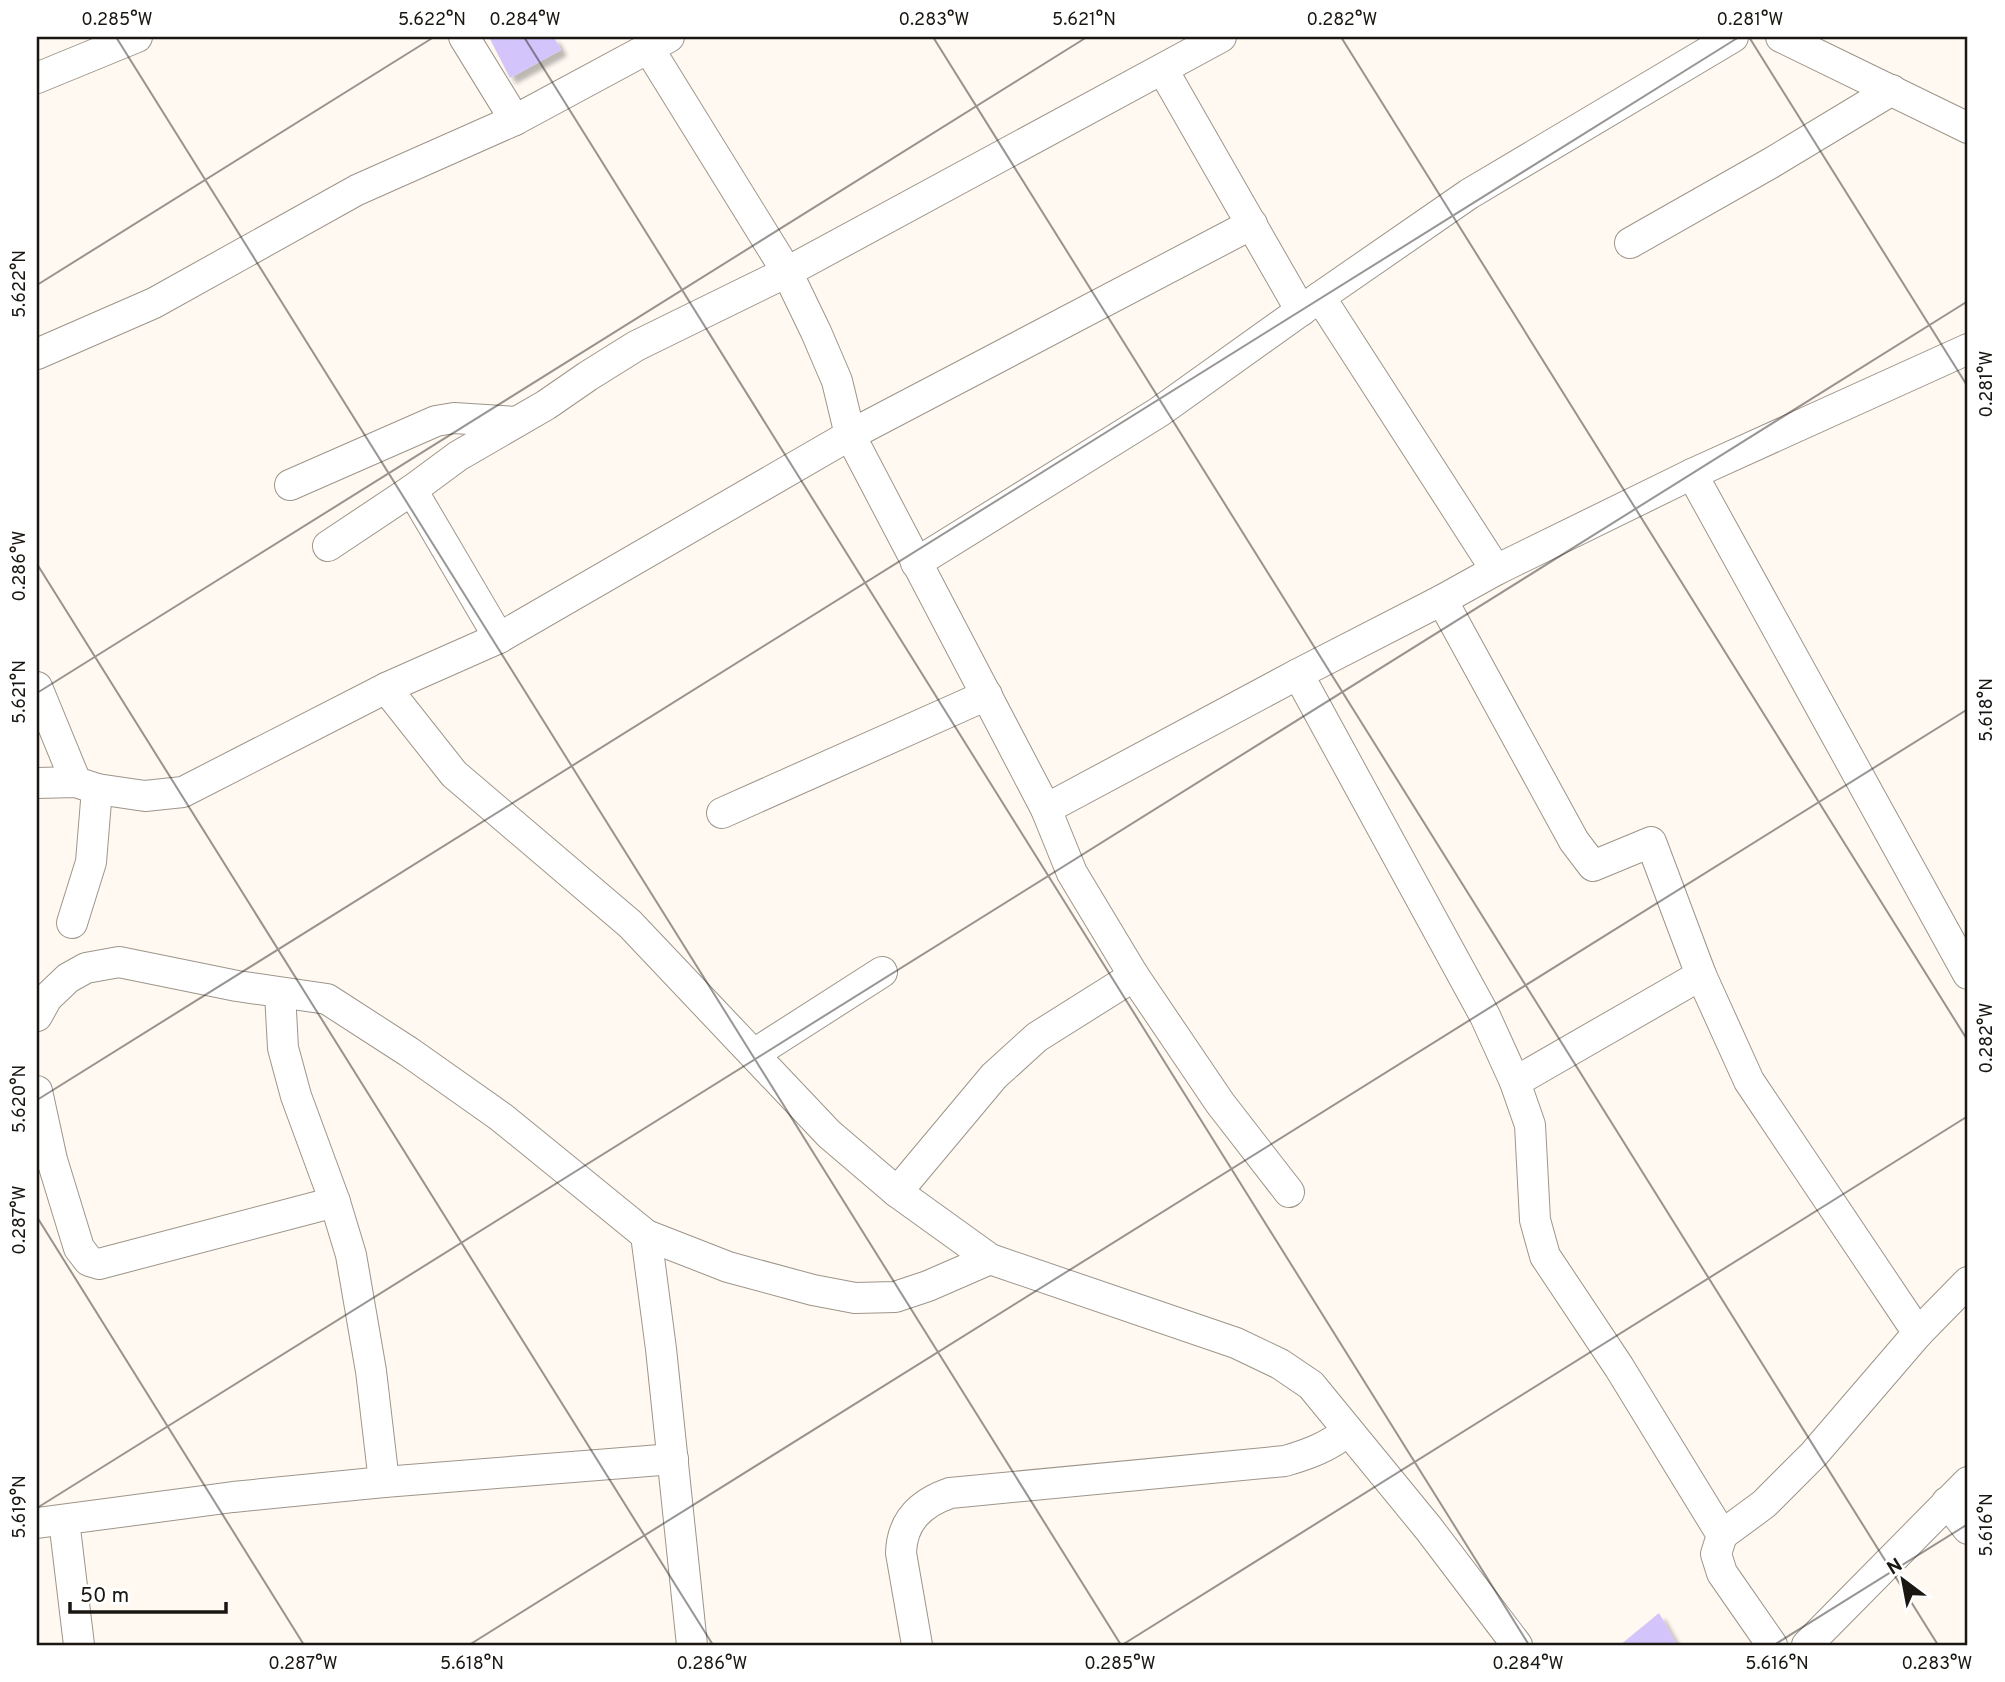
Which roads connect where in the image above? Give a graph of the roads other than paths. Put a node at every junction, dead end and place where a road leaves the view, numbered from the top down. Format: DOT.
graph roads {
  1 [pos="137,37"];
  2 [pos="464,37"];
  3 [pos="1221,37"];
  4 [pos="1733,37"];
  5 [pos="1781,37"];
  6 [pos="659,43"];
  7 [pos="1163,70"];
  8 [pos="37,78"];
  9 [pos="1892,90"];
  10 [pos="515,120"];
  11 [pos="1968,128"];
  12 [pos="1252,224"];
  13 [pos="1630,243"];
  14 [pos="786,272"];
  15 [pos="1311,304"];
  16 [pos="1968,349"];
  17 [pos="37,354"];
  18 [pos="516,422"];
  19 [pos="850,435"];
  20 [pos="1692,474"];
  21 [pos="290,485"];
  22 [pos="412,491"];
  23 [pos="328,546"];
  24 [pos="916,563"];
  25 [pos="1496,570"];
  26 [pos="1442,600"];
  27 [pos="499,638"];
  28 [pos="1298,674"];
  29 [pos="37,687"];
  30 [pos="386,688"];
  31 [pos="987,695"];
  32 [pos="37,783"];
  33 [pos="87,785"];
  34 [pos="1046,810"];
  35 [pos="722,813"];
  36 [pos="72,923"];
  37 [pos="882,972"];
  38 [pos="1968,974"];
  39 [pos="1701,975"];
  40 [pos="1134,976"];
  41 [pos="280,993"];
  42 [pos="37,1016"];
  43 [pos="754,1054"];
  44 [pos="1515,1082"];
  45 [pos="37,1091"];
  46 [pos="897,1192"];
  47 [pos="1289,1192"];
  48 [pos="335,1202"];
  49 [pos="646,1236"];
  50 [pos="990,1259"];
  51 [pos="1968,1282"];
  52 [pos="1918,1334"];
  53 [pos="1348,1431"];
  54 [pos="673,1459"];
  55 [pos="384,1482"];
  56 [pos="1958,1492"];
  57 [pos="50,1521"];
  58 [pos="1968,1529"];
  59 [pos="1721,1535"];
  60 [pos="79,1645"];
  61 [pos="692,1645"];
  62 [pos="917,1645"];
  63 [pos="1517,1645"];
  64 [pos="1772,1645"];
  65 [pos="1807,1645"];
  1 -- 8 [label="street"];
  2 -- 10 [label="street"];
  3 -- 7 [label="street"];
  4 -- 15 [label="street"];
  5 -- 9 [label="street"];
  6 -- 10 [label="street"];
  6 -- 14 [label="street"];
  7 -- 12 [label="street"];
  7 -- 14 [label="street"];
  9 -- 11 [label="street"];
  9 -- 13 [label="street"];
  10 -- 17 [label="street"];
  12 -- 15 [label="street"];
  12 -- 19 [label="street"];
  14 -- 18 [label="street"];
  14 -- 19 [label="street"];
  15 -- 24 [label="street"];
  15 -- 25 [label="street"];
  16 -- 20 [label="street"];
  18 -- 21 [label="street"];
  18 -- 22 [label="street"];
  19 -- 24 [label="street"];
  19 -- 27 [label="street"];
  20 -- 25 [label="street"];
  20 -- 38 [label="street"];
  22 -- 23 [label="street"];
  22 -- 27 [label="street"];
  24 -- 31 [label="street"];
  25 -- 26 [label="street"];
  26 -- 28 [label="street"];
  26 -- 39 [label="street"];
  27 -- 30 [label="street"];
  28 -- 34 [label="street"];
  28 -- 44 [label="street"];
  29 -- 33 [label="street"];
  30 -- 33 [label="street"];
  30 -- 43 [label="street"];
  31 -- 34 [label="street"];
  31 -- 35 [label="street"];
  32 -- 33 [label="street"];
  33 -- 36 [label="street"];
  34 -- 40 [label="street"];
  37 -- 43 [label="street"];
  39 -- 44 [label="street"];
  39 -- 52 [label="street"];
  40 -- 46 [label="street"];
  40 -- 47 [label="street"];
  41 -- 42 [label="street"];
  41 -- 48 [label="street"];
  41 -- 49 [label="street"];
  43 -- 46 [label="street"];
  44 -- 59 [label="street"];
  45 -- 48 [label="street"];
  46 -- 50 [label="street"];
  48 -- 55 [label="street"];
  49 -- 50 [label="street"];
  49 -- 54 [label="street"];
  50 -- 53 [label="street"];
  51 -- 52 [label="street"];
  52 -- 59 [label="street"];
  53 -- 62 [label="street"];
  53 -- 63 [label="street"];
  54 -- 55 [label="street"];
  54 -- 61 [label="street"];
  55 -- 57 [label="street"];
  56 -- 58 [label="street"];
  56 -- 65 [label="street"];
  57 -- 60 [label="street"];
  59 -- 64 [label="street"];
}
